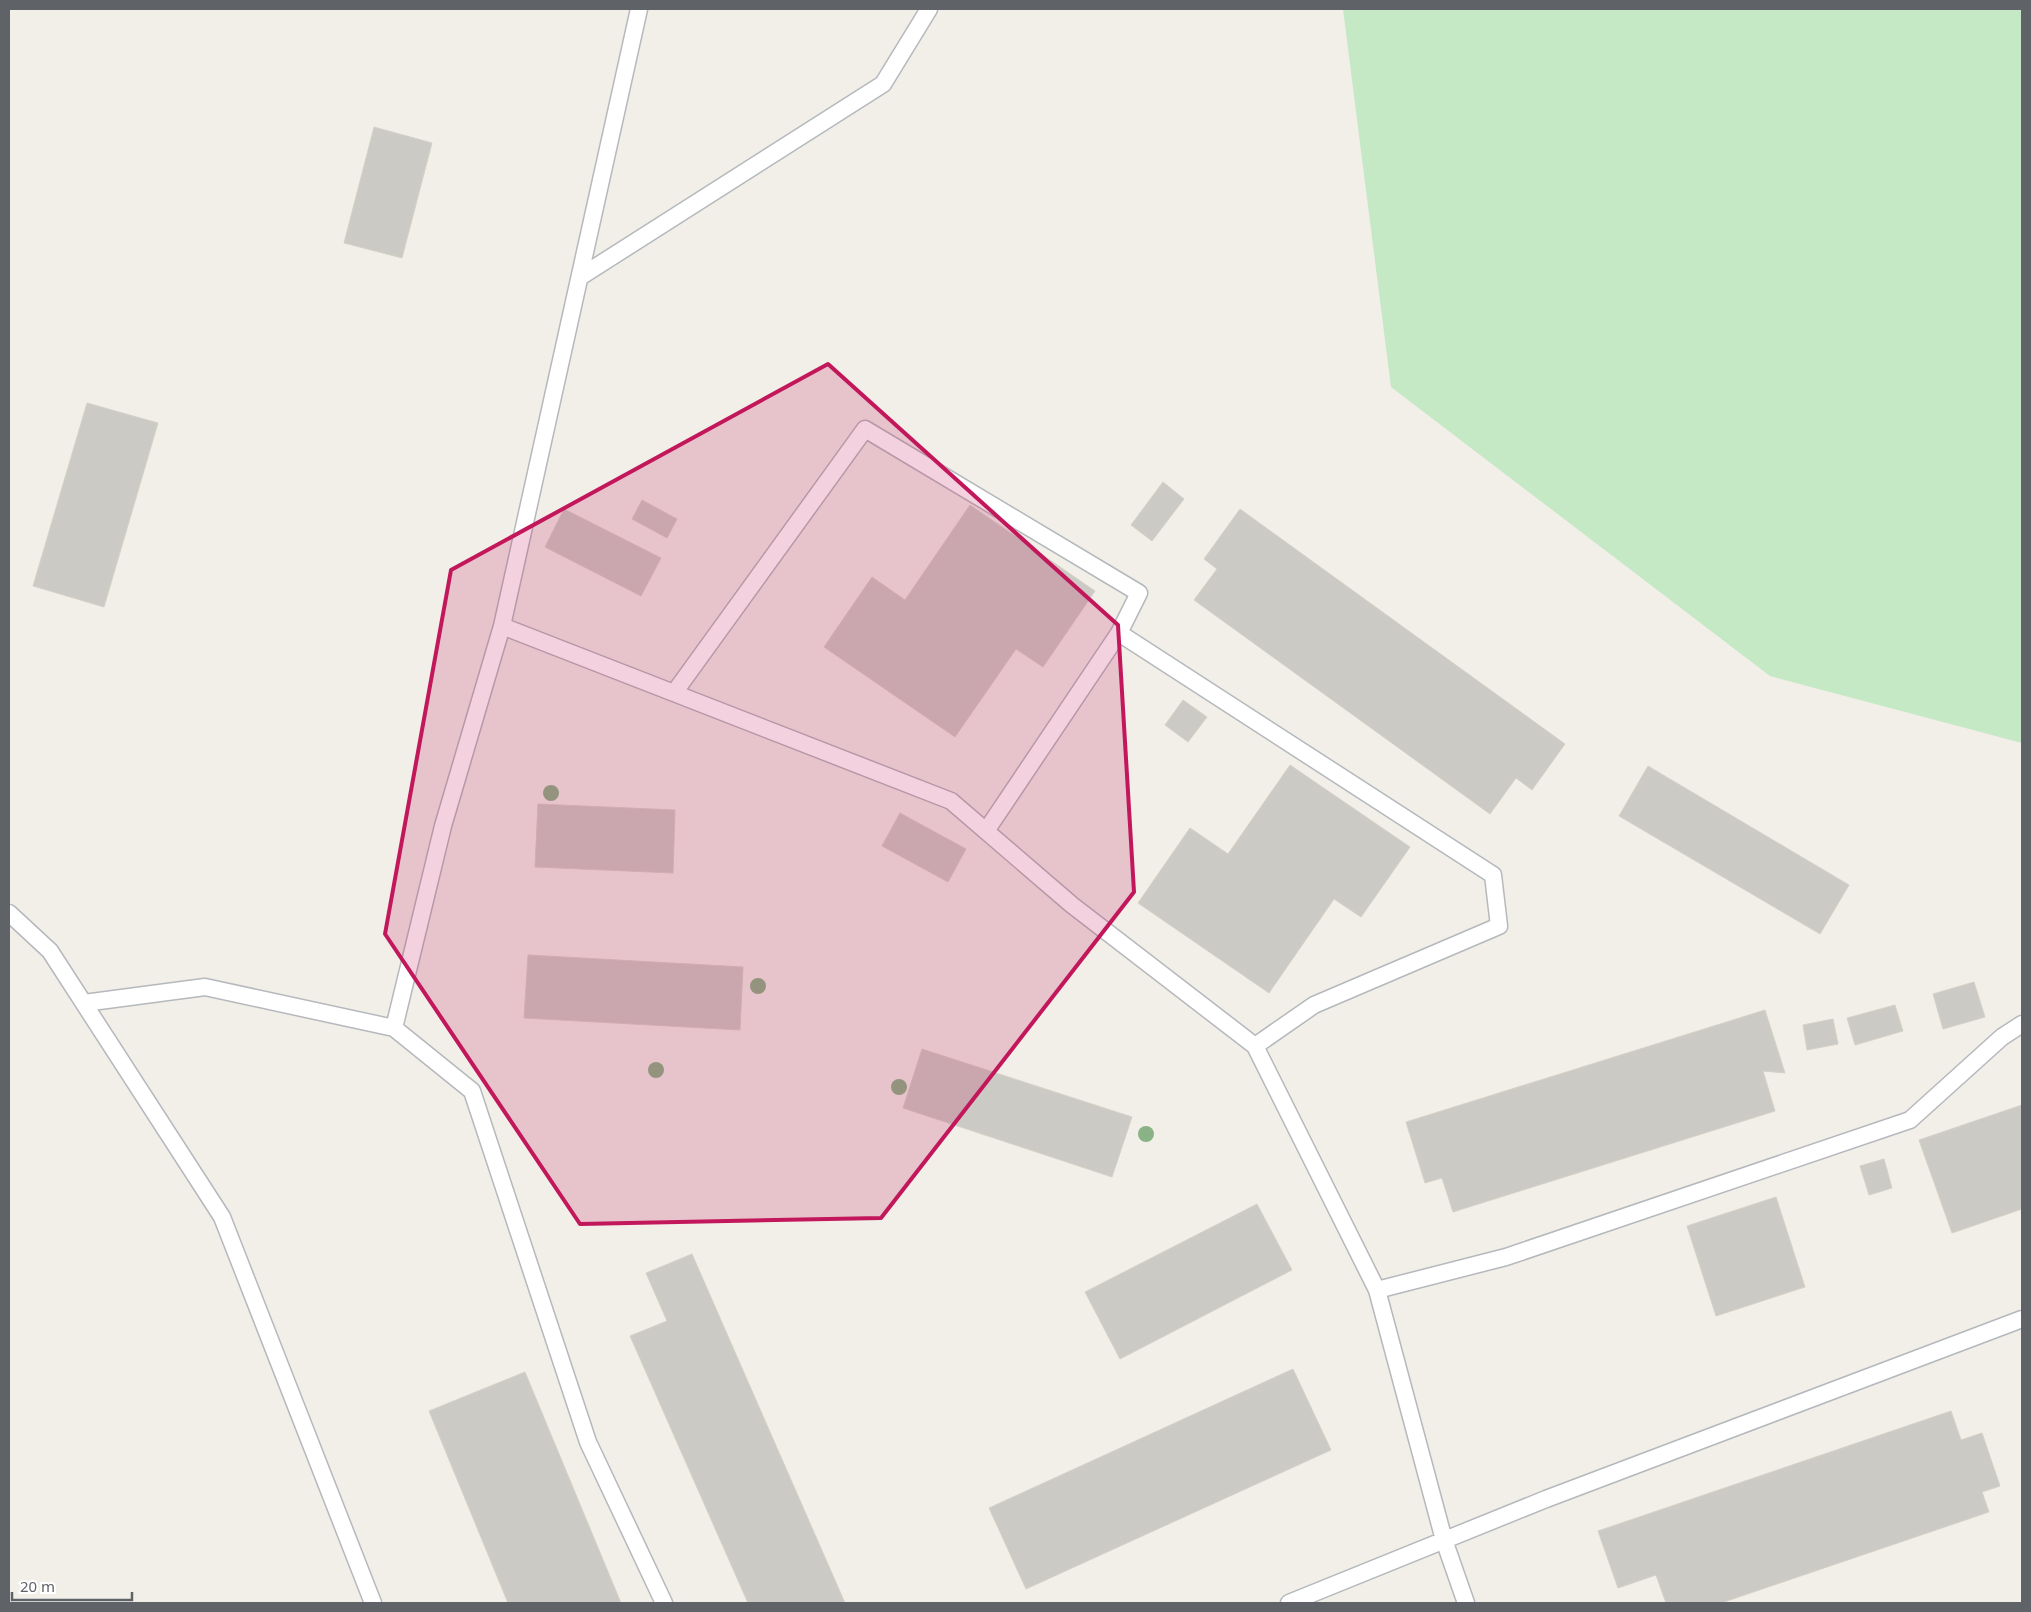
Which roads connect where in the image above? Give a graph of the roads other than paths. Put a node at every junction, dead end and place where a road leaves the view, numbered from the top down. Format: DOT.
graph roads {
  1 [pos="639,9"];
  2 [pos="929,9"];
  3 [pos="580,277"];
  4 [pos="502,626"];
  5 [pos="1119,633"];
  6 [pos="674,693"];
  7 [pos="986,830"];
  8 [pos="9,913"];
  9 [pos="84,1002"];
  10 [pos="2022,1024"];
  11 [pos="394,1028"];
  12 [pos="1255,1046"];
  13 [pos="1377,1290"];
  14 [pos="2022,1319"];
  15 [pos="1444,1540"];
  16 [pos="373,1603"];
  17 [pos="664,1603"];
  18 [pos="1289,1603"];
  19 [pos="1466,1603"];
  1 -- 3 [label="lane"];
  2 -- 3 [label="lane"];
  3 -- 4 [label="lane"];
  4 -- 6 [label="lane"];
  4 -- 11 [label="lane"];
  5 -- 6 [label="lane"];
  5 -- 7 [label="lane"];
  5 -- 12 [label="lane"];
  6 -- 7 [label="lane"];
  7 -- 12 [label="lane"];
  8 -- 9 [label="lane"];
  9 -- 11 [label="lane"];
  9 -- 16 [label="lane"];
  10 -- 13 [label="lane"];
  11 -- 17 [label="lane"];
  12 -- 13 [label="lane"];
  13 -- 15 [label="lane"];
  14 -- 15 [label="lane"];
  15 -- 18 [label="lane"];
  15 -- 19 [label="lane"];
}
